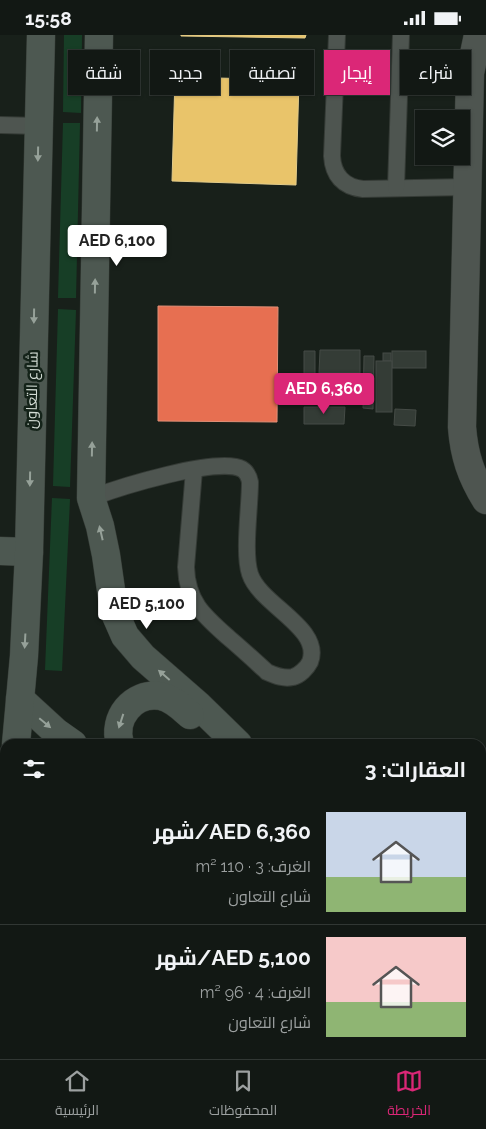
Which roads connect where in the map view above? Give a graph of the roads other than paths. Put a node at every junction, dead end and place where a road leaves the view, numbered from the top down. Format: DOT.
graph roads {
  1 [pos="41,35"];
  2 [pos="99,35"];
  3 [pos="337,35"];
  4 [pos="401,35"];
  5 [pos="478,35"];
  6 [pos="0,125"];
  7 [pos="39,126"];
  8 [pos="467,187"];
  9 [pos="396,188"];
  10 [pos="194,469"];
  11 [pos="91,497"];
  12 [pos="486,500"];
  13 [pos="0,551"];
  14 [pos="29,552"];
  15 [pos="20,699"];
  16 [pos="16,739"];
  17 [pos="66,739"];
  18 [pos="119,739"];
  19 [pos="222,739"];
  20 [pos="233,739"];
  1 -- 7 [label="main road, شارع التعاون"];
  11 -- 2 [label="main road, one-way"];
  3 -- 9 [label="lane"];
  4 -- 9 [label="lane"];
  5 -- 8 [label="street"];
  6 -- 7 [label="lane"];
  7 -- 14 [label="main road, شارع التعاون, one-way"];
  8 -- 9 [label="lane"];
  8 -- 12 [label="street"];
  10 -- 10 [label="lane"];
  10 -- 11 [label="lane"];
  20 -- 11 [label="main road, one-way"];
  13 -- 14 [label="main road"];
  14 -- 15 [label="main road, شارع التعاون, one-way"];
  15 -- 16 [label="main road, شارع التعاون"];
  15 -- 17 [label="main road, one-way"];
  19 -- 18 [label="main road, one-way"];
}
